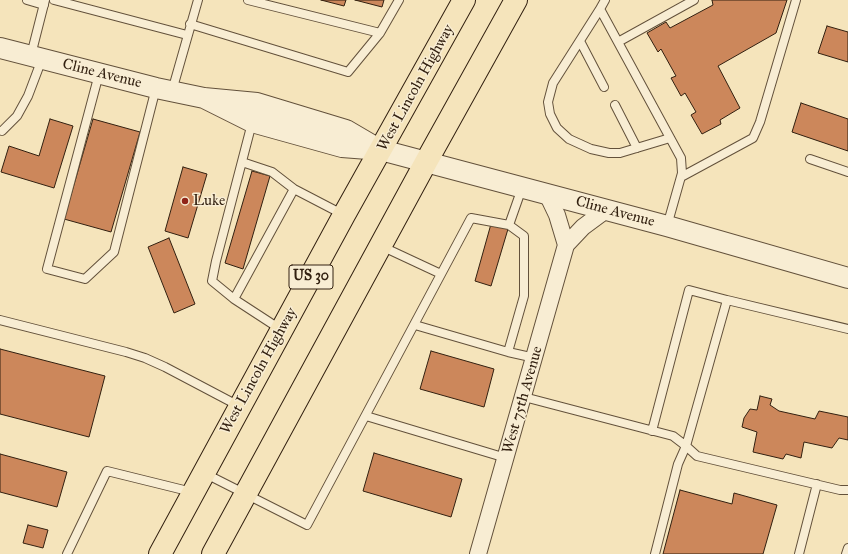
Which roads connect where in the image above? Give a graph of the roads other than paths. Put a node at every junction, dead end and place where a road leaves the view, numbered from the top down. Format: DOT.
graph roads {
  1 [pos="27,0"];
  2 [pos="54,0"];
  3 [pos="198,0"];
  4 [pos="248,0"];
  5 [pos="399,0"];
  6 [pos="464,0"];
  7 [pos="516,0"];
  8 [pos="605,0"];
  9 [pos="694,0"];
  10 [pos="796,0"];
  11 [pos="45,2"];
  12 [pos="600,9"];
  13 [pos="190,24"];
  14 [pos="380,33"];
  15 [pos="187,35"];
  16 [pos="580,41"];
  17 [pos="618,42"];
  18 [pos="0,48"];
  19 [pos="36,58"];
  20 [pos="99,74"];
  21 [pos="604,87"];
  22 [pos="164,89"];
  23 [pos="204,98"];
  24 [pos="615,105"];
  25 [pos="252,122"];
  26 [pos="2,131"];
  27 [pos="670,138"];
  28 [pos="637,148"];
  29 [pos="381,150"];
  30 [pos="810,159"];
  31 [pos="242,162"];
  32 [pos="426,162"];
  33 [pos="848,172"];
  34 [pos="680,177"];
  35 [pos="294,188"];
  36 [pos="522,188"];
  37 [pos="547,194"];
  38 [pos="606,210"];
  39 [pos="344,216"];
  40 [pos="509,225"];
  41 [pos="667,226"];
  42 [pos="566,245"];
  43 [pos="381,246"];
  44 [pos="441,274"];
  45 [pos="848,278"];
  46 [pos="234,299"];
  47 [pos="726,300"];
  48 [pos="0,320"];
  49 [pos="414,325"];
  50 [pos="848,329"];
  51 [pos="282,330"];
  52 [pos="508,352"];
  53 [pos="535,358"];
  54 [pos="524,397"];
  55 [pos="240,407"];
  56 [pos="366,416"];
  57 [pos="652,431"];
  58 [pos="686,446"];
  59 [pos="506,458"];
  60 [pos="204,473"];
  61 [pos="817,484"];
  62 [pos="848,490"];
  63 [pos="193,493"];
  64 [pos="246,494"];
  65 [pos="848,548"];
  66 [pos="67,554"];
  67 [pos="160,554"];
  68 [pos="213,554"];
  69 [pos="478,554"];
  70 [pos="655,554"];
  71 [pos="799,554"];
  72 [pos="846,554"];
  1 -- 11 [label="lane"];
  2 -- 15 [label="lane"];
  3 -- 13 [label="lane"];
  4 -- 14 [label="lane"];
  5 -- 14 [label="lane"];
  6 -- 29 [label="main road, West Lincoln Highway / US 30"];
  7 -- 32 [label="main road, US 30"];
  8 -- 12 [label="lane"];
  9 -- 17 [label="lane"];
  10 -- 34 [label="lane"];
  11 -- 19 [label="lane"];
  12 -- 16 [label="lane"];
  12 -- 17 [label="lane"];
  13 -- 14 [label="lane"];
  13 -- 15 [label="lane"];
  15 -- 22 [label="lane"];
  16 -- 21 [label="lane"];
  16 -- 28 [label="lane"];
  17 -- 27 [label="lane"];
  18 -- 19 [label="street, Cline Avenue"];
  19 -- 20 [label="street, Cline Avenue"];
  19 -- 26 [label="lane"];
  20 -- 22 [label="street, Cline Avenue"];
  20 -- 22 [label="lane"];
  22 -- 23 [label="street, Cline Avenue"];
  23 -- 25 [label="street, Cline Avenue"];
  23 -- 29 [label="street, Cline Avenue"];
  24 -- 28 [label="lane"];
  25 -- 29 [label="street, Cline Avenue"];
  25 -- 31 [label="lane"];
  27 -- 28 [label="lane"];
  27 -- 34 [label="lane"];
  29 -- 32 [label="street, Cline Avenue"];
  29 -- 39 [label="main road, West Lincoln Highway / US 30"];
  30 -- 33 [label="lane"];
  31 -- 35 [label="lane"];
  31 -- 46 [label="lane"];
  32 -- 36 [label="street, Cline Avenue"];
  32 -- 43 [label="main road, US 30"];
  34 -- 41 [label="lane"];
  35 -- 39 [label="lane"];
  35 -- 46 [label="lane"];
  36 -- 37 [label="street, Cline Avenue"];
  36 -- 40 [label="lane"];
  37 -- 38 [label="street, Cline Avenue"];
  37 -- 42 [label="street"];
  38 -- 41 [label="street, Cline Avenue"];
  38 -- 42 [label="street, West 75th Avenue"];
  39 -- 51 [label="main road, West Lincoln Highway / US 30"];
  40 -- 44 [label="lane"];
  40 -- 52 [label="lane"];
  41 -- 45 [label="street, Cline Avenue"];
  42 -- 53 [label="street, West 75th Avenue"];
  43 -- 44 [label="lane"];
  43 -- 64 [label="main road, US 30"];
  44 -- 49 [label="lane"];
  46 -- 51 [label="lane"];
  47 -- 50 [label="lane"];
  47 -- 57 [label="lane"];
  47 -- 58 [label="lane"];
  48 -- 55 [label="lane"];
  49 -- 52 [label="lane"];
  49 -- 56 [label="lane"];
  51 -- 55 [label="main road, West Lincoln Highway / US 30"];
  52 -- 53 [label="lane"];
  53 -- 54 [label="street, West 75th Avenue"];
  54 -- 57 [label="lane"];
  54 -- 59 [label="street, West 75th Avenue"];
  55 -- 60 [label="main road, West Lincoln Highway / US 30"];
  56 -- 59 [label="lane"];
  56 -- 64 [label="lane"];
  57 -- 58 [label="lane"];
  58 -- 61 [label="lane"];
  58 -- 70 [label="lane"];
  59 -- 69 [label="street, West 75th Avenue"];
  60 -- 63 [label="main road, West Lincoln Highway / US 30"];
  60 -- 64 [label="lane"];
  61 -- 62 [label="lane"];
  61 -- 71 [label="lane"];
  63 -- 66 [label="lane"];
  63 -- 67 [label="main road, West Lincoln Highway / US 30"];
  64 -- 68 [label="main road, US 30"];
  65 -- 72 [label="lane"];
}
